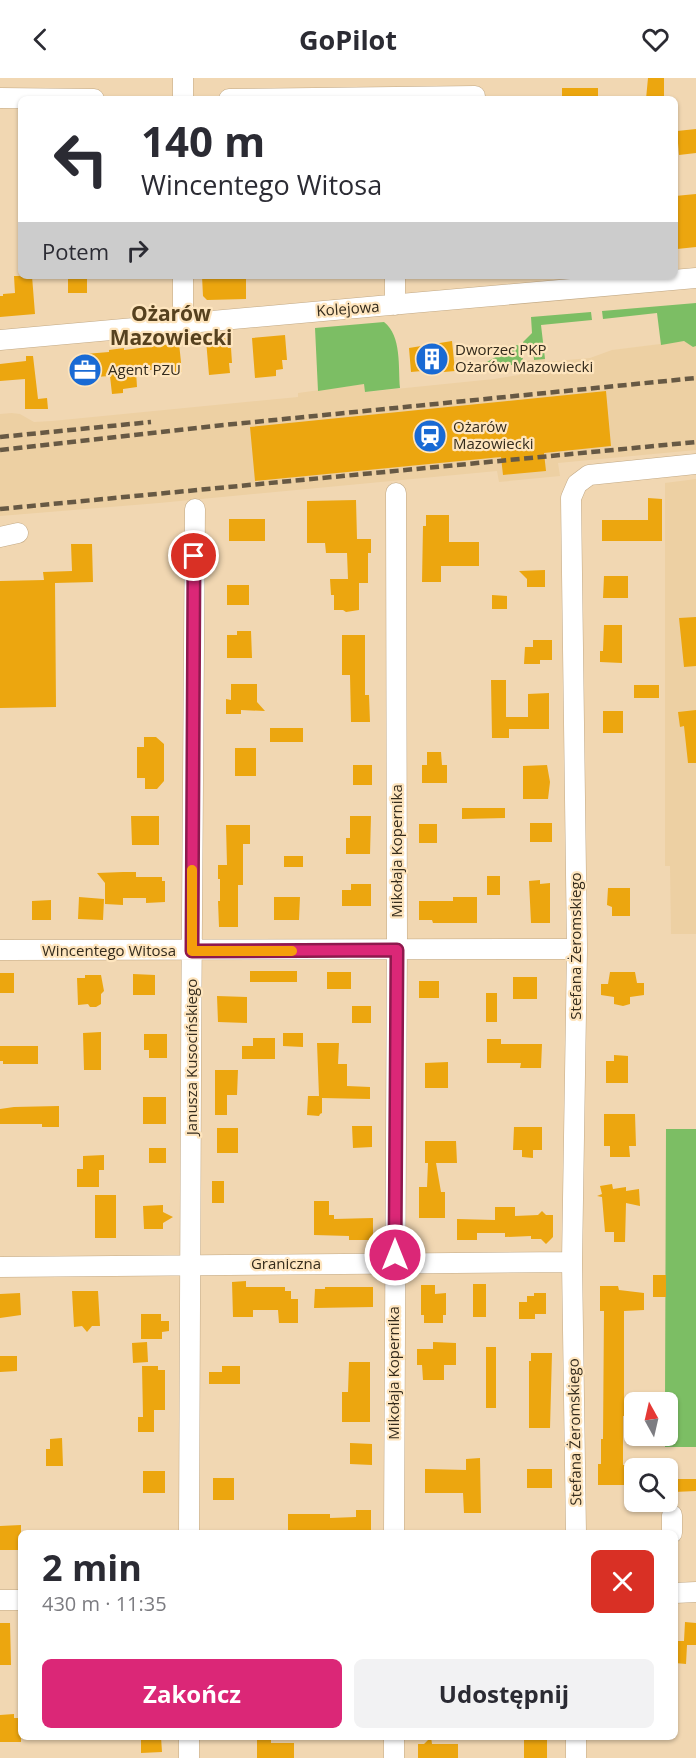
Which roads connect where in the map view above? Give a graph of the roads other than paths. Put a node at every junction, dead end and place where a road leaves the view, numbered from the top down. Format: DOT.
graph roads {
  1 [pos="183,78"];
  2 [pos="395,91"];
  3 [pos="183,96"];
  4 [pos="291,96"];
  5 [pos="475,96"];
  6 [pos="0,98"];
  7 [pos="18,98"];
  8 [pos="696,278"];
  9 [pos="183,279"];
  10 [pos="395,279"];
  11 [pos="394,305"];
  12 [pos="183,322"];
  13 [pos="0,340"];
  14 [pos="696,464"];
  15 [pos="396,493"];
  16 [pos="195,509"];
  17 [pos="577,949"];
  18 [pos="0,950"];
  19 [pos="397,950"];
  20 [pos="192,951"];
  21 [pos="572,1262"];
  22 [pos="191,1264"];
  23 [pos="395,1265"];
  24 [pos="0,1267"];
  25 [pos="189,1530"];
  26 [pos="394,1530"];
  27 [pos="576,1530"];
  28 [pos="696,1592"];
  29 [pos="678,1593"];
  30 [pos="0,1600"];
  31 [pos="18,1600"];
  32 [pos="189,1740"];
  33 [pos="394,1740"];
  34 [pos="576,1740"];
  35 [pos="189,1758"];
  36 [pos="394,1758"];
  37 [pos="576,1758"];
  1 -- 3 [label="street"];
  2 -- 4 [label="street"];
  2 -- 5 [label="street"];
  6 -- 7 [label="street"];
  8 -- 11 [label="street, Kolejowa"];
  9 -- 12 [label="street"];
  10 -- 11 [label="street"];
  11 -- 12 [label="street, Kolejowa"];
  12 -- 13 [label="street, Kolejowa"];
  14 -- 17 [label="street, Stefana Żeromskiego"];
  15 -- 19 [label="street, Mikołaja Kopernika"];
  16 -- 20 [label="street, Janusza Kusocińskiego"];
  17 -- 19 [label="street, Wincentego Witosa"];
  17 -- 21 [label="street, Stefana Żeromskiego"];
  18 -- 20 [label="street, Wincentego Witosa"];
  19 -- 20 [label="street, Wincentego Witosa"];
  19 -- 23 [label="street, Mikołaja Kopernika"];
  20 -- 22 [label="street, Janusza Kusocińskiego"];
  21 -- 23 [label="street, Graniczna"];
  21 -- 27 [label="street, Stefana Żeromskiego"];
  22 -- 23 [label="street, Graniczna"];
  22 -- 24 [label="street, Graniczna"];
  22 -- 25 [label="street, Janusza Kusocińskiego"];
  23 -- 26 [label="street, Mikołaja Kopernika"];
  28 -- 29 [label="street"];
  30 -- 31 [label="street"];
  32 -- 35 [label="street"];
  33 -- 36 [label="street"];
  34 -- 37 [label="street"];
}
